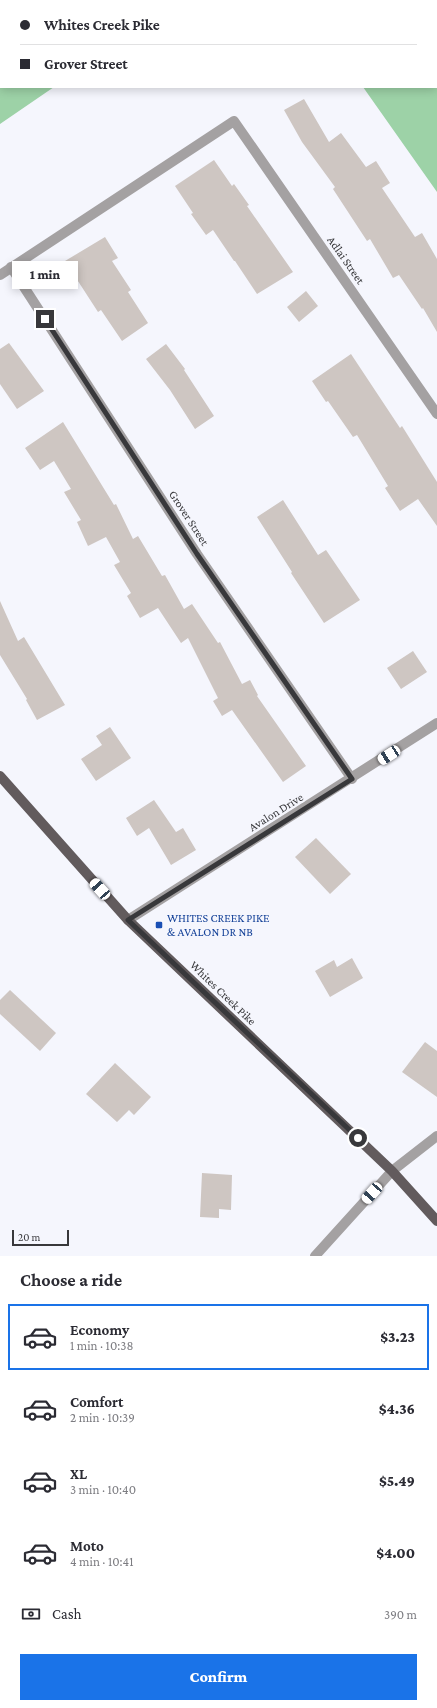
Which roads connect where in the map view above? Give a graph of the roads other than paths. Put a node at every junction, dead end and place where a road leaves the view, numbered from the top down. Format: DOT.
graph roads {
  1 [pos="11,267"];
  2 [pos="0,274"];
  3 [pos="437,414"];
  4 [pos="437,723"];
  5 [pos="0,776"];
  6 [pos="352,779"];
  7 [pos="128,920"];
  8 [pos="437,1136"];
  9 [pos="392,1171"];
  10 [pos="437,1221"];
  11 [pos="315,1256"];
  1 -- 2 [label="street"];
  1 -- 3 [label="street, Adlai Street"];
  1 -- 6 [label="street, Grover Street"];
  4 -- 6 [label="street, Avalon Drive"];
  5 -- 7 [label="main road, Whites Creek Pike"];
  6 -- 7 [label="street, Avalon Drive"];
  7 -- 9 [label="main road, Whites Creek Pike"];
  8 -- 9 [label="street"];
  9 -- 10 [label="main road, Whites Creek Pike"];
  9 -- 11 [label="street"];
}
